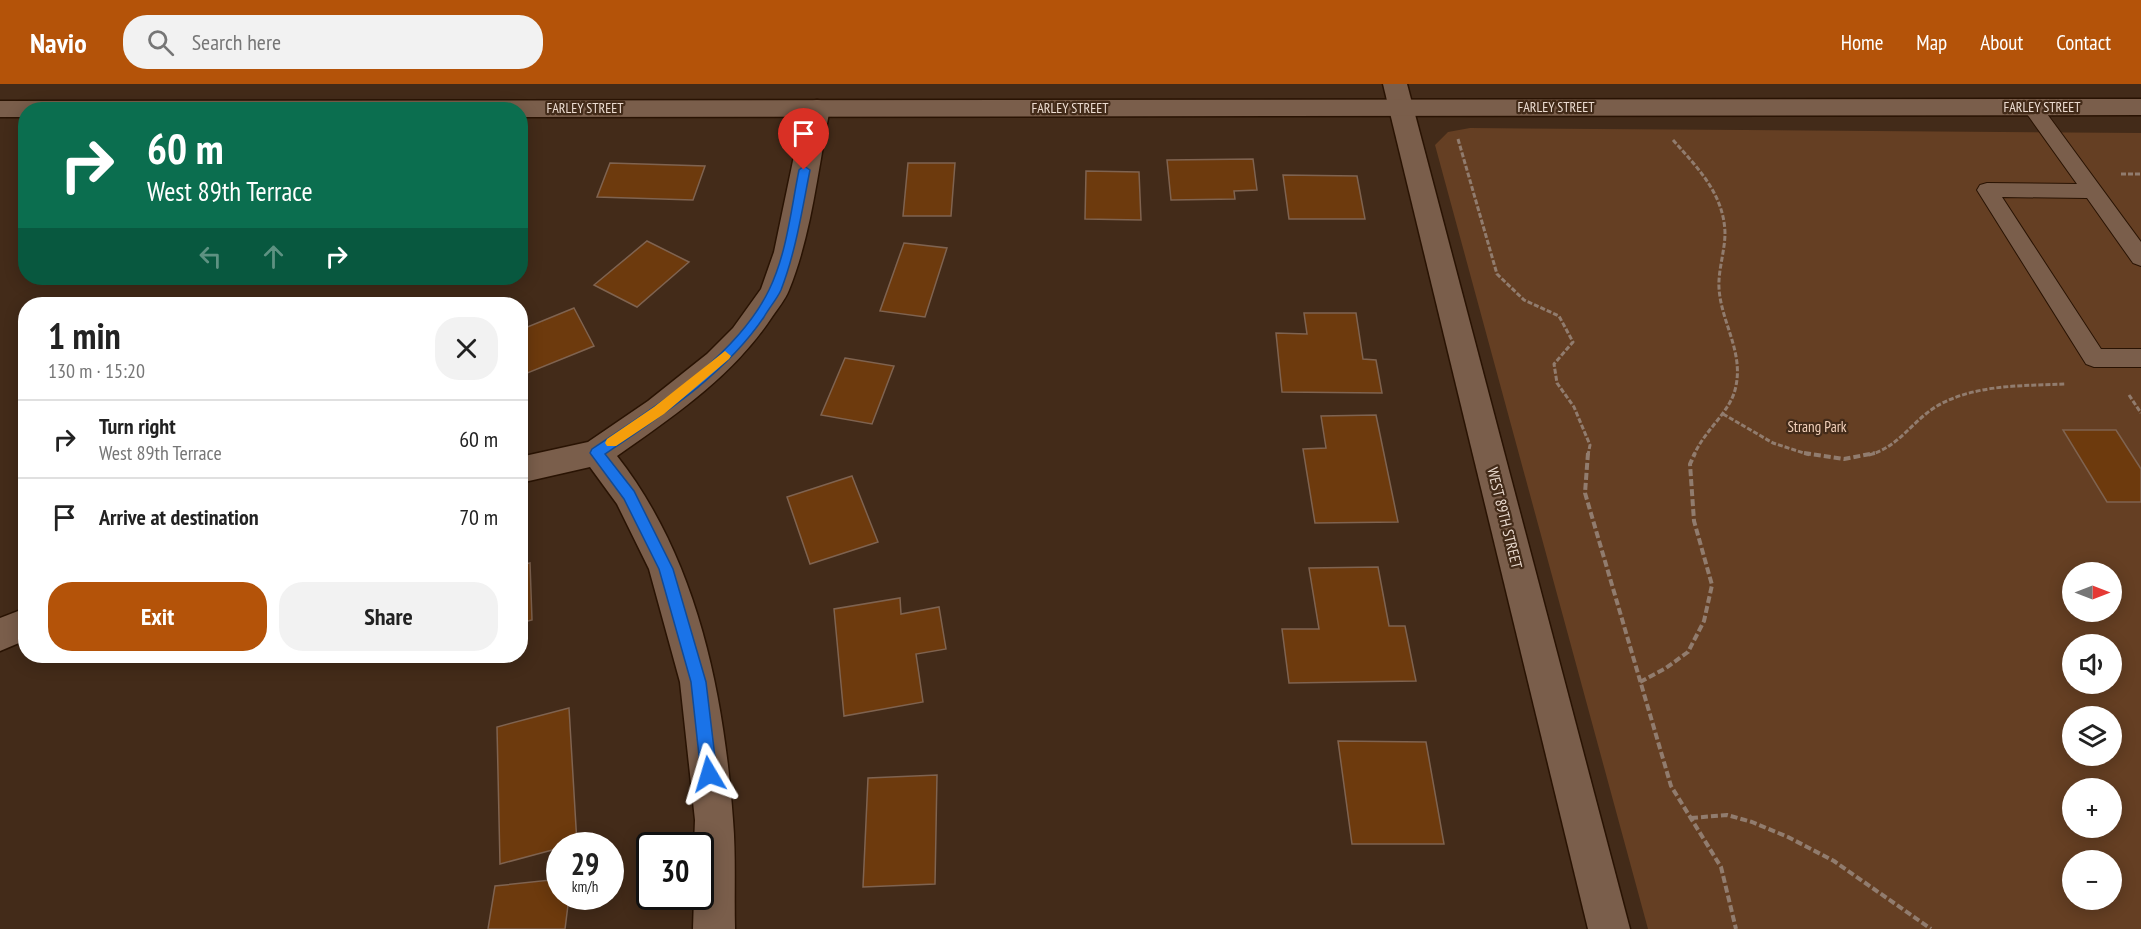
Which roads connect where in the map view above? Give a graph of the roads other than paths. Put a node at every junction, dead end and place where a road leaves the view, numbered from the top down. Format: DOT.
graph roads {
  1 [pos="1398,96"];
  2 [pos="2032,107"];
  3 [pos="2141,107"];
  4 [pos="528,108"];
  5 [pos="817,108"];
  6 [pos="0,109"];
  7 [pos="18,109"];
  8 [pos="2093,191"];
  9 [pos="2141,258"];
  10 [pos="2141,358"];
  11 [pos="597,453"];
  12 [pos="528,468"];
  13 [pos="18,627"];
  14 [pos="0,635"];
  15 [pos="714,929"];
  16 [pos="1609,929"];
  1 -- 2 [label="street, FARLEY STREET"];
  1 -- 5 [label="street, FARLEY STREET"];
  1 -- 16 [label="street, WEST 89TH STREET"];
  2 -- 3 [label="street, FARLEY STREET"];
  2 -- 8 [label="lane"];
  4 -- 5 [label="street, FARLEY STREET"];
  5 -- 11 [label="street"];
  6 -- 7 [label="street, FARLEY STREET"];
  8 -- 9 [label="lane"];
  8 -- 10 [label="lane"];
  11 -- 12 [label="street"];
  11 -- 15 [label="street"];
  13 -- 14 [label="street"];
}
